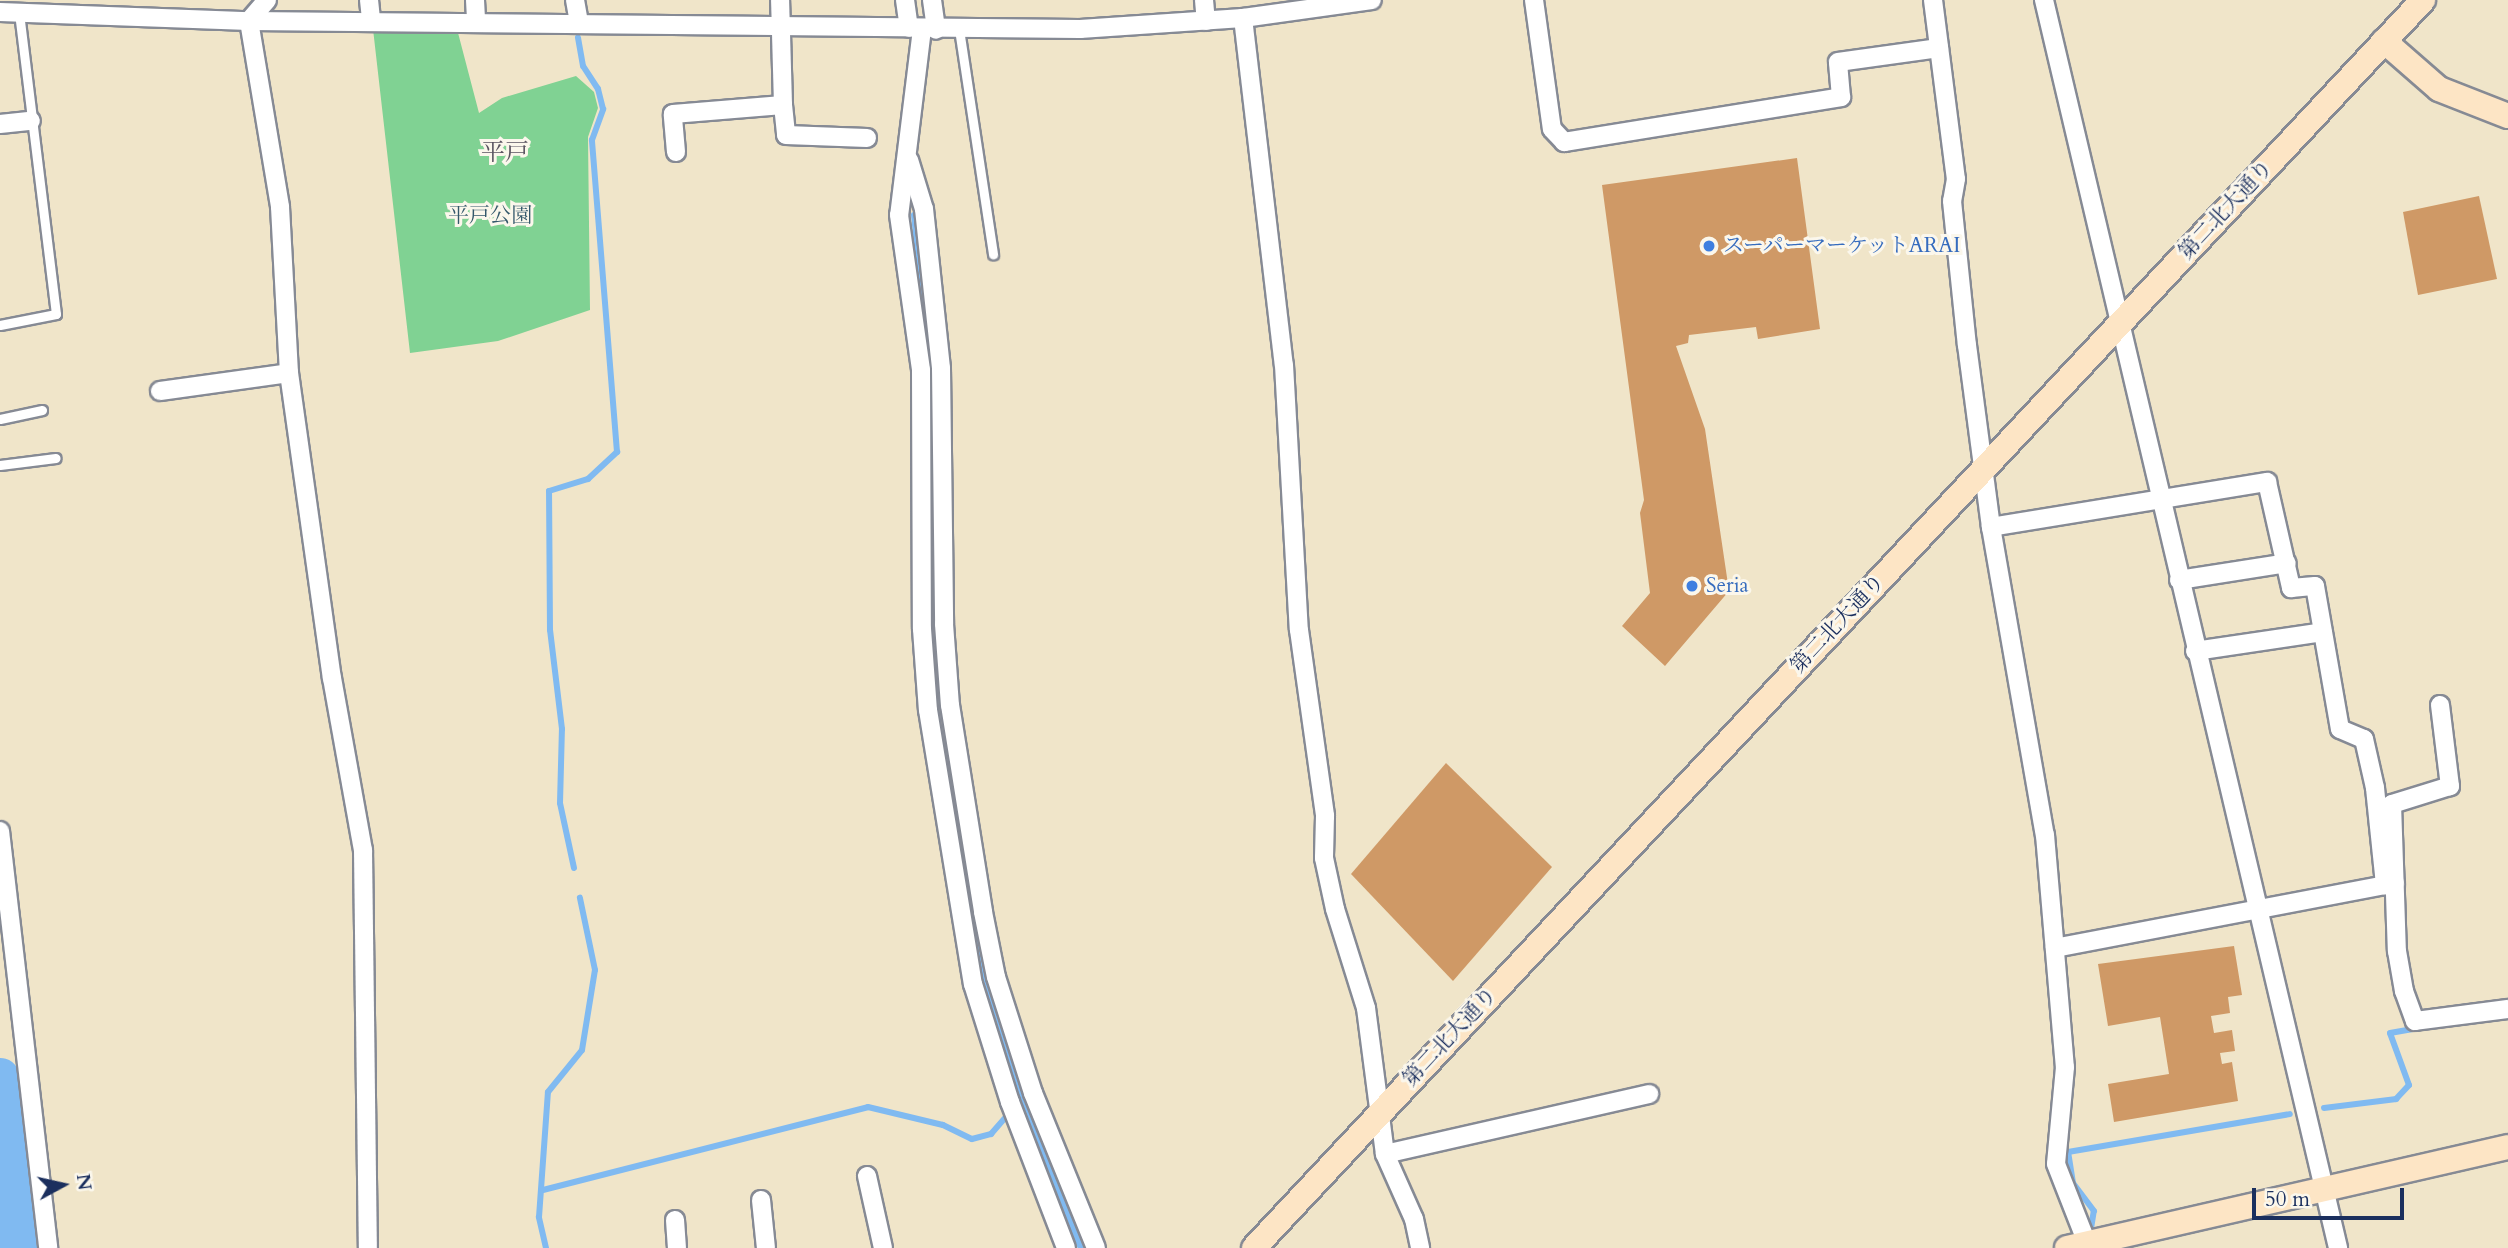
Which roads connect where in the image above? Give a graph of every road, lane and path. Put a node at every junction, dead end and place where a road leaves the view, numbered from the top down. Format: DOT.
graph roads {
  1 [pos="267,0"];
  2 [pos="369,0"];
  3 [pos="475,0"];
  4 [pos="575,0"];
  5 [pos="780,0"];
  6 [pos="905,0"];
  7 [pos="932,0"];
  8 [pos="1204,0"];
  9 [pos="1372,0"];
  10 [pos="1534,0"];
  11 [pos="1933,0"];
  12 [pos="2044,0"];
  13 [pos="2423,0"];
  14 [pos="1332,3"];
  15 [pos="58,8"];
  16 [pos="0,12"];
  17 [pos="19,13"];
  18 [pos="1243,18"];
  19 [pos="371,20"];
  20 [pos="476,20"];
  21 [pos="1206,20"];
  22 [pos="249,21"];
  23 [pos="579,23"];
  24 [pos="781,26"];
  25 [pos="922,29"];
  26 [pos="959,29"];
  27 [pos="2384,41"];
  28 [pos="1940,48"];
  29 [pos="783,105"];
  30 [pos="2508,116"];
  31 [pos="31,121"];
  32 [pos="0,124"];
  33 [pos="867,138"];
  34 [pos="676,152"];
  35 [pos="907,153"];
  36 [pos="993,254"];
  37 [pos="2120,324"];
  38 [pos="0,325"];
  39 [pos="289,373"];
  40 [pos="160,391"];
  41 [pos="42,410"];
  42 [pos="0,419"];
  43 [pos="56,458"];
  44 [pos="0,465"];
  45 [pos="1985,468"];
  46 [pos="2159,498"];
  47 [pos="1991,527"];
  48 [pos="2287,562"];
  49 [pos="2179,580"];
  50 [pos="2323,632"];
  51 [pos="2195,651"];
  52 [pos="2440,705"];
  53 [pos="940,709"];
  54 [pos="0,831"];
  55 [pos="2391,884"];
  56 [pos="2257,909"];
  57 [pos="2055,948"];
  58 [pos="2508,1009"];
  59 [pos="1648,1094"];
  60 [pos="1380,1112"];
  61 [pos="2508,1147"];
  62 [pos="1385,1154"];
  63 [pos="867,1176"];
  64 [pos="2324,1188"];
  65 [pos="761,1200"];
  66 [pos="675,1220"];
  67 [pos="2082,1246"];
  68 [pos="48,1248"];
  69 [pos="368,1248"];
  70 [pos="677,1248"];
  71 [pos="766,1248"];
  72 [pos="883,1248"];
  73 [pos="1066,1248"];
  74 [pos="1096,1248"];
  75 [pos="1254,1248"];
  76 [pos="1420,1248"];
  77 [pos="2338,1248"];
  1 -- 22 [label="street"];
  2 -- 19 [label="street"];
  3 -- 20 [label="street"];
  4 -- 23 [label="street"];
  5 -- 24 [label="street"];
  6 -- 25 [label="street"];
  7 -- 25 [label="street"];
  8 -- 21 [label="street"];
  9 -- 14 [label="street"];
  10 -- 28 [label="street"];
  11 -- 28 [label="street"];
  12 -- 37 [label="street"];
  13 -- 27 [label="street, 第二北大通り"];
  14 -- 18 [label="street"];
  15 -- 17 [label="street"];
  15 -- 22 [label="street"];
  16 -- 17 [label="street"];
  17 -- 31 [label="lane"];
  18 -- 21 [label="street"];
  18 -- 60 [label="street"];
  19 -- 20 [label="street"];
  19 -- 22 [label="street"];
  20 -- 23 [label="street"];
  21 -- 26 [label="street"];
  22 -- 39 [label="street"];
  23 -- 24 [label="street"];
  24 -- 25 [label="street"];
  24 -- 29 [label="street"];
  25 -- 26 [label="street"];
  25 -- 35 [label="street"];
  26 -- 36 [label="lane"];
  27 -- 30 [label="street"];
  27 -- 37 [label="street, 第二北大通り"];
  28 -- 45 [label="street"];
  29 -- 33 [label="street"];
  29 -- 34 [label="street"];
  31 -- 32 [label="street"];
  31 -- 38 [label="lane"];
  35 -- 53 [label="street"];
  35 -- 53 [label="street"];
  37 -- 45 [label="street, 第二北大通り"];
  37 -- 46 [label="street"];
  39 -- 40 [label="street"];
  39 -- 69 [label="street"];
  41 -- 42 [label="lane"];
  43 -- 44 [label="lane"];
  45 -- 47 [label="street"];
  45 -- 60 [label="street, 第二北大通り"];
  46 -- 47 [label="street"];
  46 -- 48 [label="street"];
  46 -- 49 [label="street"];
  47 -- 57 [label="street"];
  48 -- 49 [label="street"];
  48 -- 50 [label="street"];
  49 -- 51 [label="street"];
  50 -- 51 [label="street"];
  50 -- 55 [label="street"];
  51 -- 56 [label="street"];
  52 -- 55 [label="street"];
  53 -- 73 [label="street"];
  53 -- 74 [label="street"];
  54 -- 68 [label="street"];
  55 -- 56 [label="street"];
  55 -- 58 [label="street"];
  56 -- 57 [label="street"];
  56 -- 64 [label="street"];
  57 -- 67 [label="street"];
  59 -- 62 [label="street"];
  60 -- 62 [label="street"];
  60 -- 75 [label="street, 第二北大通り"];
  61 -- 64 [label="street"];
  62 -- 76 [label="street"];
  63 -- 72 [label="street"];
  64 -- 67 [label="street"];
  64 -- 77 [label="street"];
  65 -- 71 [label="street"];
  66 -- 70 [label="street"];
}
